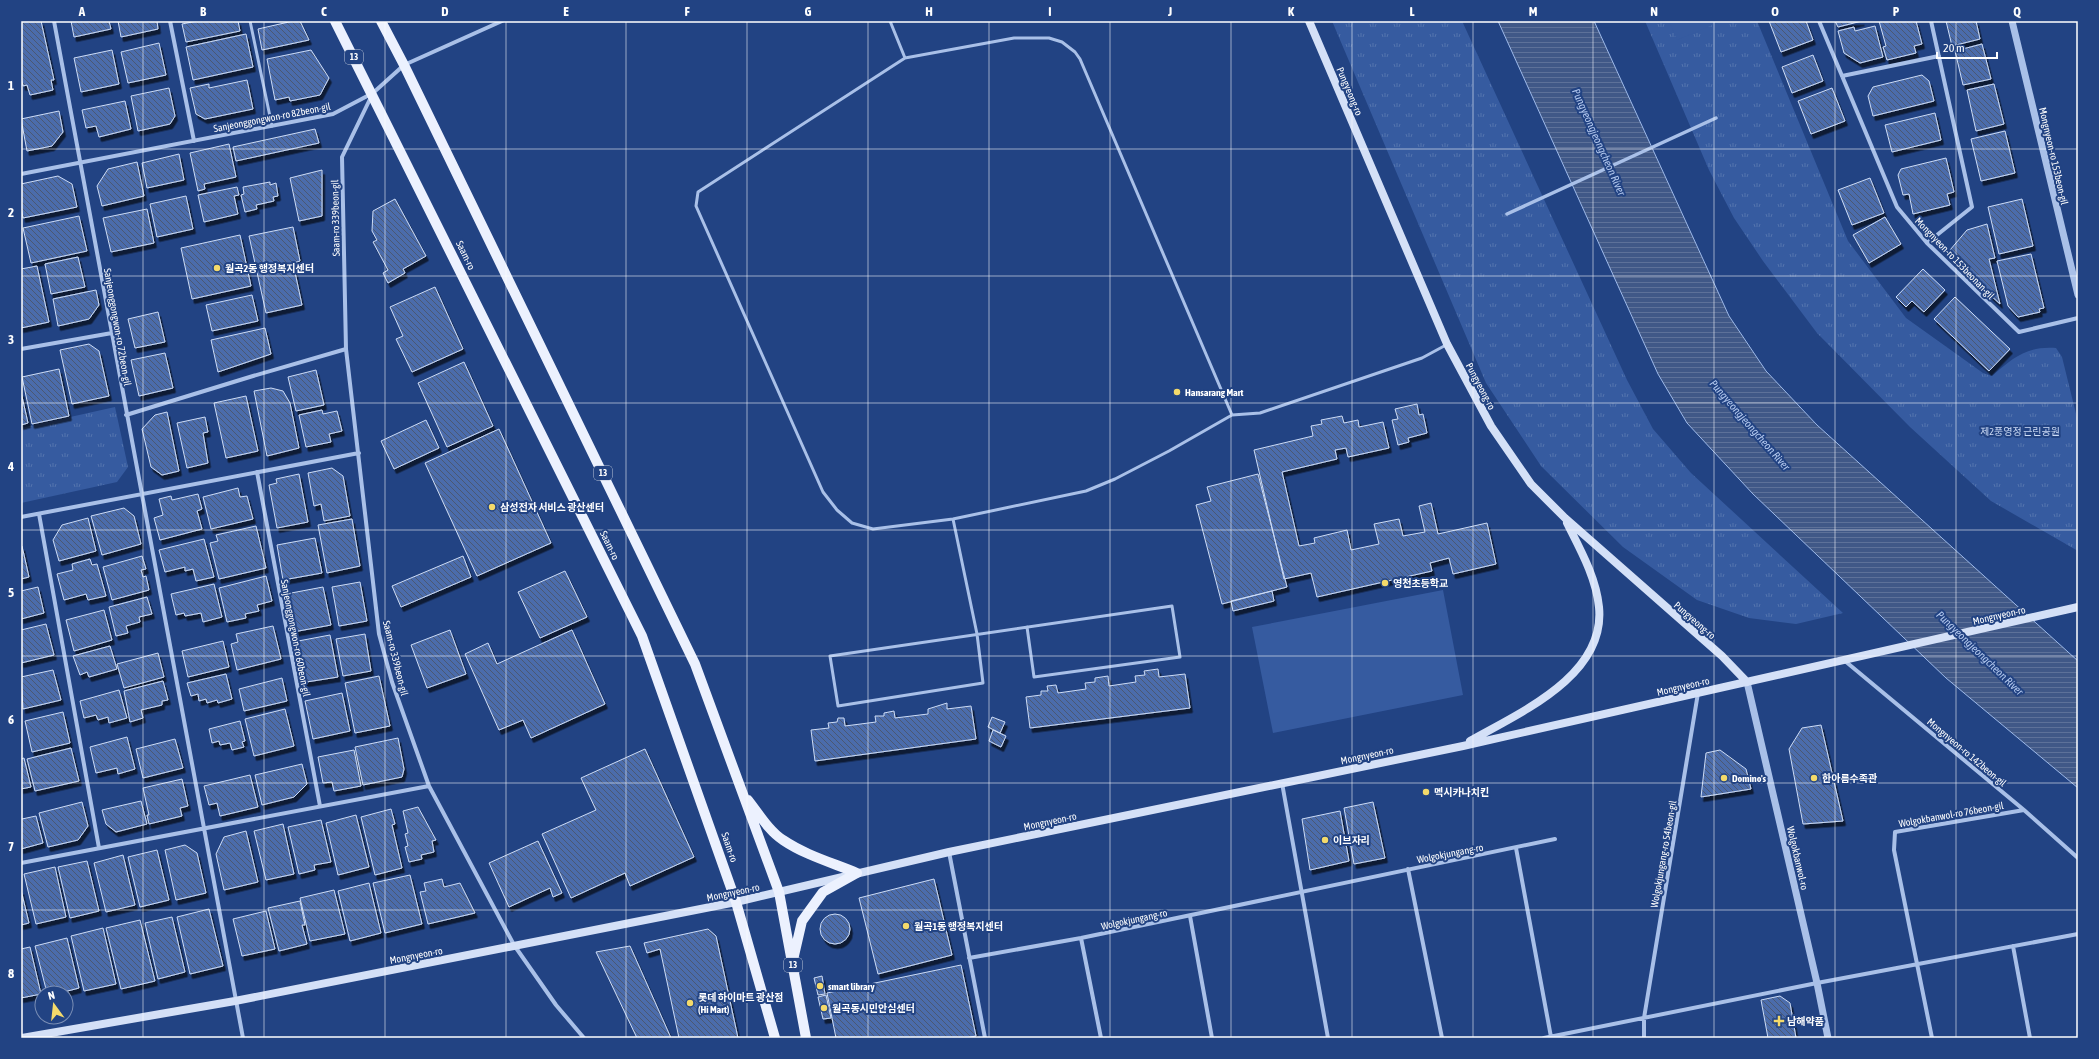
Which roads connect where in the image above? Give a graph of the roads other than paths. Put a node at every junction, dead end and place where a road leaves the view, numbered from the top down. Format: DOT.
graph roads {
  1 [pos="54,21"];
  2 [pos="170,21"];
  3 [pos="250,21"];
  4 [pos="335,21"];
  5 [pos="381,21"];
  6 [pos="502,21"];
  7 [pos="890,21"];
  8 [pos="1309,21"];
  9 [pos="1819,21"];
  10 [pos="1931,21"];
  11 [pos="2012,21"];
  12 [pos="1939,56"];
  13 [pos="905,58"];
  14 [pos="404,65"];
  15 [pos="1842,76"];
  16 [pos="373,93"];
  17 [pos="1716,118"];
  18 [pos="272,126"];
  19 [pos="194,141"];
  20 [pos="80,163"];
  21 [pos="21,174"];
  22 [pos="1507,214"];
  23 [pos="1927,243"];
  24 [pos="2078,295"];
  25 [pos="2078,318"];
  26 [pos="112,333"];
  27 [pos="1448,344"];
  28 [pos="21,349"];
  29 [pos="346,349"];
  30 [pos="126,415"];
  31 [pos="1232,415"];
  32 [pos="358,453"];
  33 [pos="257,472"];
  34 [pos="142,494"];
  35 [pos="39,514"];
  36 [pos="21,517"];
  37 [pos="1564,518"];
  38 [pos="953,519"];
  39 [pos="2078,607"];
  40 [pos="1027,627"];
  41 [pos="977,634"];
  42 [pos="1844,660"];
  43 [pos="1747,682"];
  44 [pos="1698,693"];
  45 [pos="1463,746"];
  46 [pos="1282,783"];
  47 [pos="429,786"];
  48 [pos="743,793"];
  49 [pos="320,806"];
  50 [pos="2024,810"];
  51 [pos="205,827"];
  52 [pos="1555,839"];
  53 [pos="100,848"];
  54 [pos="1516,848"];
  55 [pos="949,852"];
  56 [pos="2078,858"];
  57 [pos="21,863"];
  58 [pos="1408,869"];
  59 [pos="857,873"];
  60 [pos="779,892"];
  61 [pos="1302,892"];
  62 [pos="736,902"];
  63 [pos="1190,916"];
  64 [pos="2078,934"];
  65 [pos="1081,938"];
  66 [pos="514,945"];
  67 [pos="2013,946"];
  68 [pos="969,958"];
  69 [pos="792,964"];
  70 [pos="1918,964"];
  71 [pos="1817,983"];
  72 [pos="235,1001"];
  73 [pos="1644,1018"];
  74 [pos="1551,1037"];
  75 [pos="22,1038"];
  76 [pos="243,1038"];
  77 [pos="584,1038"];
  78 [pos="775,1038"];
  79 [pos="806,1038"];
  80 [pos="985,1038"];
  81 [pos="1101,1038"];
  82 [pos="1212,1038"];
  83 [pos="1328,1038"];
  84 [pos="1442,1038"];
  85 [pos="1544,1038"];
  86 [pos="1644,1038"];
  87 [pos="1828,1038"];
  88 [pos="1932,1038"];
  89 [pos="2030,1038"];
  1 -- 20 [label="street"];
  2 -- 19 [label="street"];
  3 -- 18 [label="lane"];
  4 -- 16 [label="main road, Saam-ro / 13"];
  5 -- 14 [label="main road, 13"];
  6 -- 14 [label="street"];
  7 -- 13 [label="lane"];
  8 -- 27 [label="main road, Pungyeong-ro"];
  9 -- 15 [label="street, Mongnyeon-ro 153beonan-gil"];
  10 -- 12 [label="street"];
  11 -- 24 [label="street, Mongnyeon-ro 153beon-gil"];
  12 -- 15 [label="street"];
  12 -- 23 [label="street"];
  13 -- 31 [label="lane"];
  13 -- 38 [label="lane"];
  14 -- 16 [label="street"];
  14 -- 48 [label="main road, 13"];
  15 -- 23 [label="street, Mongnyeon-ro 153beonan-gil"];
  16 -- 18 [label="street, Sanjeonggongwon-ro 82beon-gil"];
  16 -- 29 [label="street, Saam-ro 339beon-gil"];
  16 -- 62 [label="main road, Saam-ro / 13"];
  17 -- 22 [label="street"];
  18 -- 19 [label="street, Sanjeonggongwon-ro 82beon-gil"];
  19 -- 20 [label="street, Sanjeonggongwon-ro 82beon-gil"];
  20 -- 21 [label="street, Sanjeonggongwon-ro 82beon-gil"];
  20 -- 26 [label="street, Sanjeonggongwon-ro 72beon-gil"];
  23 -- 25 [label="street, Mongnyeon-ro 153beonan-gil"];
  26 -- 28 [label="street"];
  26 -- 30 [label="street, Sanjeonggongwon-ro 72beon-gil"];
  27 -- 31 [label="lane"];
  27 -- 37 [label="main road, Pungyeong-ro"];
  29 -- 30 [label="street"];
  29 -- 32 [label="street, Saam-ro 339beon-gil"];
  30 -- 34 [label="street, Sanjeonggongwon-ro 72beon-gil"];
  31 -- 38 [label="lane"];
  32 -- 33 [label="street"];
  32 -- 47 [label="street, Saam-ro 339beon-gil"];
  33 -- 34 [label="street"];
  33 -- 49 [label="street, Sanjeonggongwon-ro 60beon-gil"];
  34 -- 35 [label="street"];
  34 -- 51 [label="street"];
  35 -- 36 [label="street"];
  35 -- 53 [label="street"];
  37 -- 43 [label="main road, Pungyeong-ro"];
  37 -- 45 [label="main road"];
  38 -- 41 [label="lane"];
  39 -- 42 [label="main road, Mongnyeon-ro"];
  40 -- 40 [label="lane"];
  40 -- 41 [label="lane"];
  41 -- 41 [label="lane"];
  42 -- 43 [label="main road, Mongnyeon-ro"];
  42 -- 50 [label="street, Mongnyeon-ro 142beon-gil"];
  43 -- 44 [label="main road, Mongnyeon-ro"];
  43 -- 71 [label="street, Wolgokbanwol-ro"];
  44 -- 45 [label="main road, Mongnyeon-ro"];
  44 -- 73 [label="street, Wolgokjungang-ro 54beon-gil"];
  45 -- 46 [label="main road, Mongnyeon-ro"];
  46 -- 55 [label="main road, Mongnyeon-ro"];
  46 -- 61 [label="street"];
  47 -- 49 [label="street"];
  47 -- 66 [label="street, Saam-ro 339beon-gil"];
  48 -- 59 [label="main road"];
  48 -- 60 [label="main road, 13"];
  49 -- 51 [label="street"];
  50 -- 56 [label="street, Mongnyeon-ro 142beon-gil"];
  50 -- 70 [label="street, Wolgokbanwol-ro 76beon-gil"];
  51 -- 53 [label="street"];
  51 -- 72 [label="street"];
  52 -- 54 [label="street, Wolgokjungang-ro"];
  53 -- 57 [label="street"];
  54 -- 58 [label="street, Wolgokjungang-ro"];
  54 -- 74 [label="street"];
  55 -- 59 [label="main road, Mongnyeon-ro"];
  55 -- 68 [label="street"];
  58 -- 61 [label="street, Wolgokjungang-ro"];
  58 -- 84 [label="street"];
  59 -- 60 [label="main road, Mongnyeon-ro"];
  59 -- 69 [label="main road"];
  60 -- 62 [label="main road, Mongnyeon-ro"];
  60 -- 69 [label="main road, 13"];
  61 -- 63 [label="street, Wolgokjungang-ro"];
  61 -- 83 [label="street"];
  62 -- 66 [label="main road, Mongnyeon-ro"];
  62 -- 78 [label="main road, Saam-ro / 13"];
  63 -- 65 [label="street, Wolgokjungang-ro"];
  63 -- 82 [label="street"];
  64 -- 67 [label="street"];
  65 -- 68 [label="street, Wolgokjungang-ro"];
  65 -- 81 [label="street"];
  66 -- 72 [label="main road, Mongnyeon-ro"];
  66 -- 77 [label="street, Saam-ro 339beon-gil"];
  67 -- 70 [label="street"];
  67 -- 89 [label="street"];
  68 -- 80 [label="street"];
  69 -- 79 [label="main road, 13"];
  70 -- 71 [label="street"];
  70 -- 88 [label="street"];
  71 -- 73 [label="street"];
  71 -- 87 [label="street, Wolgokbanwol-ro"];
  72 -- 75 [label="main road, Mongnyeon-ro"];
  72 -- 76 [label="street"];
  73 -- 74 [label="street"];
  73 -- 86 [label="street, Wolgokjungang-ro 54beon-gil"];
  74 -- 85 [label="street"];
}
